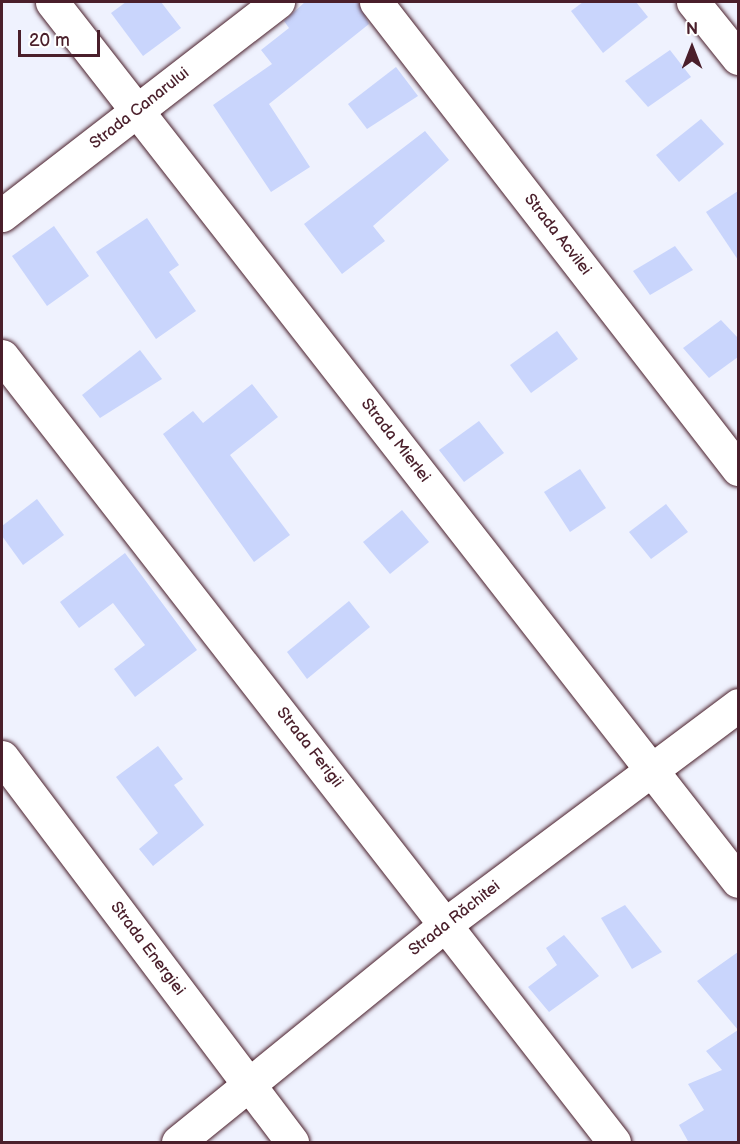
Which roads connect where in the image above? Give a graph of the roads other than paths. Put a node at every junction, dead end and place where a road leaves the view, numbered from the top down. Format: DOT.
graph roads {
  1 [pos="52,2"];
  2 [pos="278,2"];
  3 [pos="376,2"];
  4 [pos="693,2"];
  5 [pos="738,58"];
  6 [pos="136,112"];
  7 [pos="2,215"];
  8 [pos="2,356"];
  9 [pos="738,469"];
  10 [pos="738,705"];
  11 [pos="2,757"];
  12 [pos="655,770"];
  13 [pos="738,881"];
  14 [pos="447,923"];
  15 [pos="250,1086"];
  16 [pos="178,1143"];
  17 [pos="292,1143"];
  18 [pos="614,1143"];
  1 -- 6 [label="street, Strada Mierlei"];
  2 -- 6 [label="street, Strada Canarului"];
  3 -- 9 [label="street, Strada Acvilei"];
  4 -- 5 [label="street"];
  6 -- 7 [label="street, Strada Canarului"];
  6 -- 12 [label="street, Strada Mierlei"];
  8 -- 14 [label="street, Strada Ferigii"];
  10 -- 12 [label="street, Strada Răchitei"];
  11 -- 15 [label="street, Strada Energiei"];
  12 -- 13 [label="street, Strada Mierlei"];
  12 -- 14 [label="street, Strada Răchitei"];
  14 -- 15 [label="street, Strada Răchitei"];
  14 -- 18 [label="street, Strada Ferigii"];
  15 -- 16 [label="street, Strada Răchitei"];
  15 -- 17 [label="street, Strada Energiei"];
}
